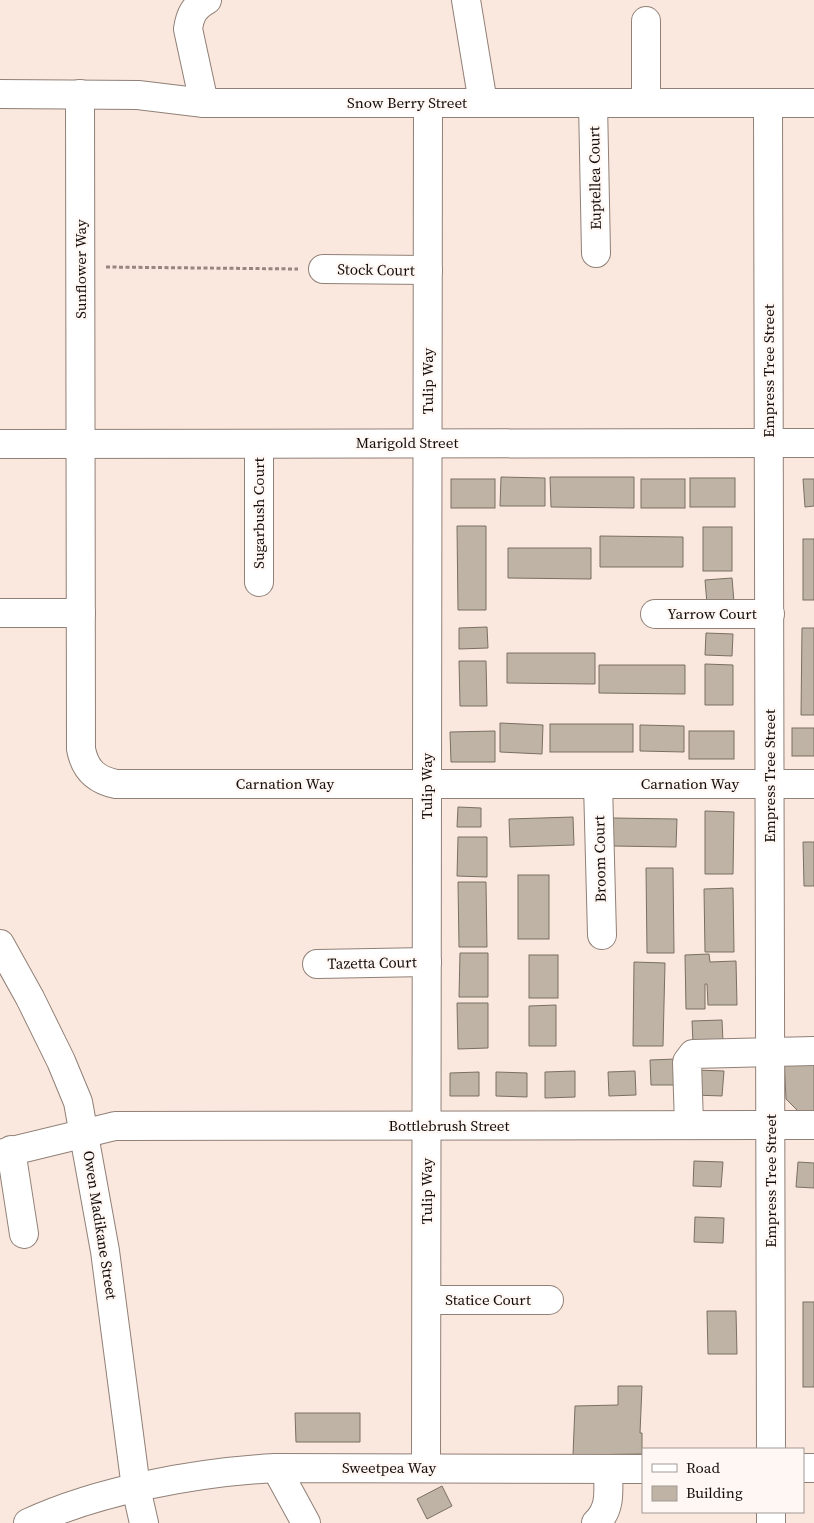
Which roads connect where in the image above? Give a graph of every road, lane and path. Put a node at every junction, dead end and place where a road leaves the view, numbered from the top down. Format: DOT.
graph roads {
  1 [pos="207,0"];
  2 [pos="466,0"];
  3 [pos="646,21"];
  4 [pos="0,94"];
  5 [pos="80,94"];
  6 [pos="428,103"];
  7 [pos="483,103"];
  8 [pos="593,103"];
  9 [pos="646,103"];
  10 [pos="768,103"];
  11 [pos="814,103"];
  12 [pos="204,104"];
  13 [pos="596,253"];
  14 [pos="81,266"];
  15 [pos="324,270"];
  16 [pos="428,270"];
  17 [pos="428,443"];
  18 [pos="769,443"];
  19 [pos="814,443"];
  20 [pos="0,444"];
  21 [pos="81,444"];
  22 [pos="259,444"];
  23 [pos="259,582"];
  24 [pos="0,613"];
  25 [pos="81,613"];
  26 [pos="655,614"];
  27 [pos="770,614"];
  28 [pos="427,784"];
  29 [pos="598,784"];
  30 [pos="770,784"];
  31 [pos="814,784"];
  32 [pos="602,935"];
  33 [pos="0,944"];
  34 [pos="427,962"];
  35 [pos="317,964"];
  36 [pos="814,1051"];
  37 [pos="770,1052"];
  38 [pos="689,1125"];
  39 [pos="771,1125"];
  40 [pos="814,1125"];
  41 [pos="427,1126"];
  42 [pos="85,1135"];
  43 [pos="6,1152"];
  44 [pos="24,1234"];
  45 [pos="427,1300"];
  46 [pos="550,1300"];
  47 [pos="771,1448"];
  48 [pos="276,1468"];
  49 [pos="426,1468"];
  50 [pos="608,1469"];
  51 [pos="642,1469"];
  52 [pos="136,1488"];
  53 [pos="28,1523"];
  54 [pos="144,1523"];
  55 [pos="306,1523"];
  56 [pos="596,1523"];
  1 -- 12 [label="street"];
  2 -- 7 [label="street"];
  3 -- 9 [label="street"];
  4 -- 5 [label="street, Snow Berry Street"];
  5 -- 12 [label="street, Snow Berry Street"];
  5 -- 14 [label="street, Sunflower Way"];
  6 -- 7 [label="street, Snow Berry Street"];
  6 -- 12 [label="street, Snow Berry Street"];
  6 -- 16 [label="street, Tulip Way"];
  7 -- 8 [label="street, Snow Berry Street"];
  8 -- 9 [label="street, Snow Berry Street"];
  8 -- 13 [label="street, Euptellea Court"];
  9 -- 10 [label="street, Snow Berry Street"];
  10 -- 11 [label="street, Snow Berry Street"];
  10 -- 18 [label="street, Empress Tree Street"];
  14 -- 15 [label="path"];
  14 -- 21 [label="street, Sunflower Way"];
  15 -- 16 [label="street, Stock Court"];
  16 -- 17 [label="street, Tulip Way"];
  17 -- 18 [label="street, Marigold Street"];
  17 -- 22 [label="street, Marigold Street"];
  17 -- 28 [label="street, Tulip Way"];
  18 -- 19 [label="street, Marigold Street"];
  18 -- 27 [label="street, Empress Tree Street"];
  20 -- 21 [label="street, Marigold Street"];
  21 -- 22 [label="street, Marigold Street"];
  21 -- 25 [label="street, Carnation Way"];
  22 -- 23 [label="street, Sugarbush Court"];
  24 -- 25 [label="street"];
  25 -- 28 [label="street, Carnation Way"];
  26 -- 27 [label="street, Yarrow Court"];
  27 -- 30 [label="street, Empress Tree Street"];
  28 -- 29 [label="street, Carnation Way"];
  28 -- 34 [label="street, Tulip Way"];
  29 -- 30 [label="street, Carnation Way"];
  29 -- 32 [label="street, Broom Court"];
  30 -- 31 [label="street, Carnation Way"];
  30 -- 37 [label="street, Empress Tree Street"];
  33 -- 42 [label="street, Owen Madikane Street"];
  34 -- 35 [label="street, Tazetta Court"];
  34 -- 41 [label="street, Tulip Way"];
  36 -- 37 [label="street"];
  37 -- 38 [label="street"];
  37 -- 39 [label="street, Empress Tree Street"];
  38 -- 39 [label="street, Bottlebrush Street"];
  38 -- 41 [label="street, Bottlebrush Street"];
  39 -- 40 [label="street, Bottlebrush Street"];
  39 -- 47 [label="street, Empress Tree Street"];
  41 -- 42 [label="street, Bottlebrush Street"];
  41 -- 45 [label="street, Tulip Way"];
  42 -- 43 [label="street, Bottlebrush Street"];
  42 -- 52 [label="street, Owen Madikane Street"];
  43 -- 44 [label="street"];
  45 -- 46 [label="street, Statice Court"];
  45 -- 49 [label="street, Tulip Way"];
  48 -- 49 [label="street, Sweetpea Way"];
  48 -- 52 [label="street, Sweetpea Way"];
  48 -- 55 [label="street"];
  49 -- 50 [label="street, Sweetpea Way"];
  50 -- 51 [label="street, Sweetpea Way"];
  50 -- 56 [label="street"];
  52 -- 53 [label="street, Sweetpea Way"];
  52 -- 54 [label="street, Owen Madikane Street"];
}
